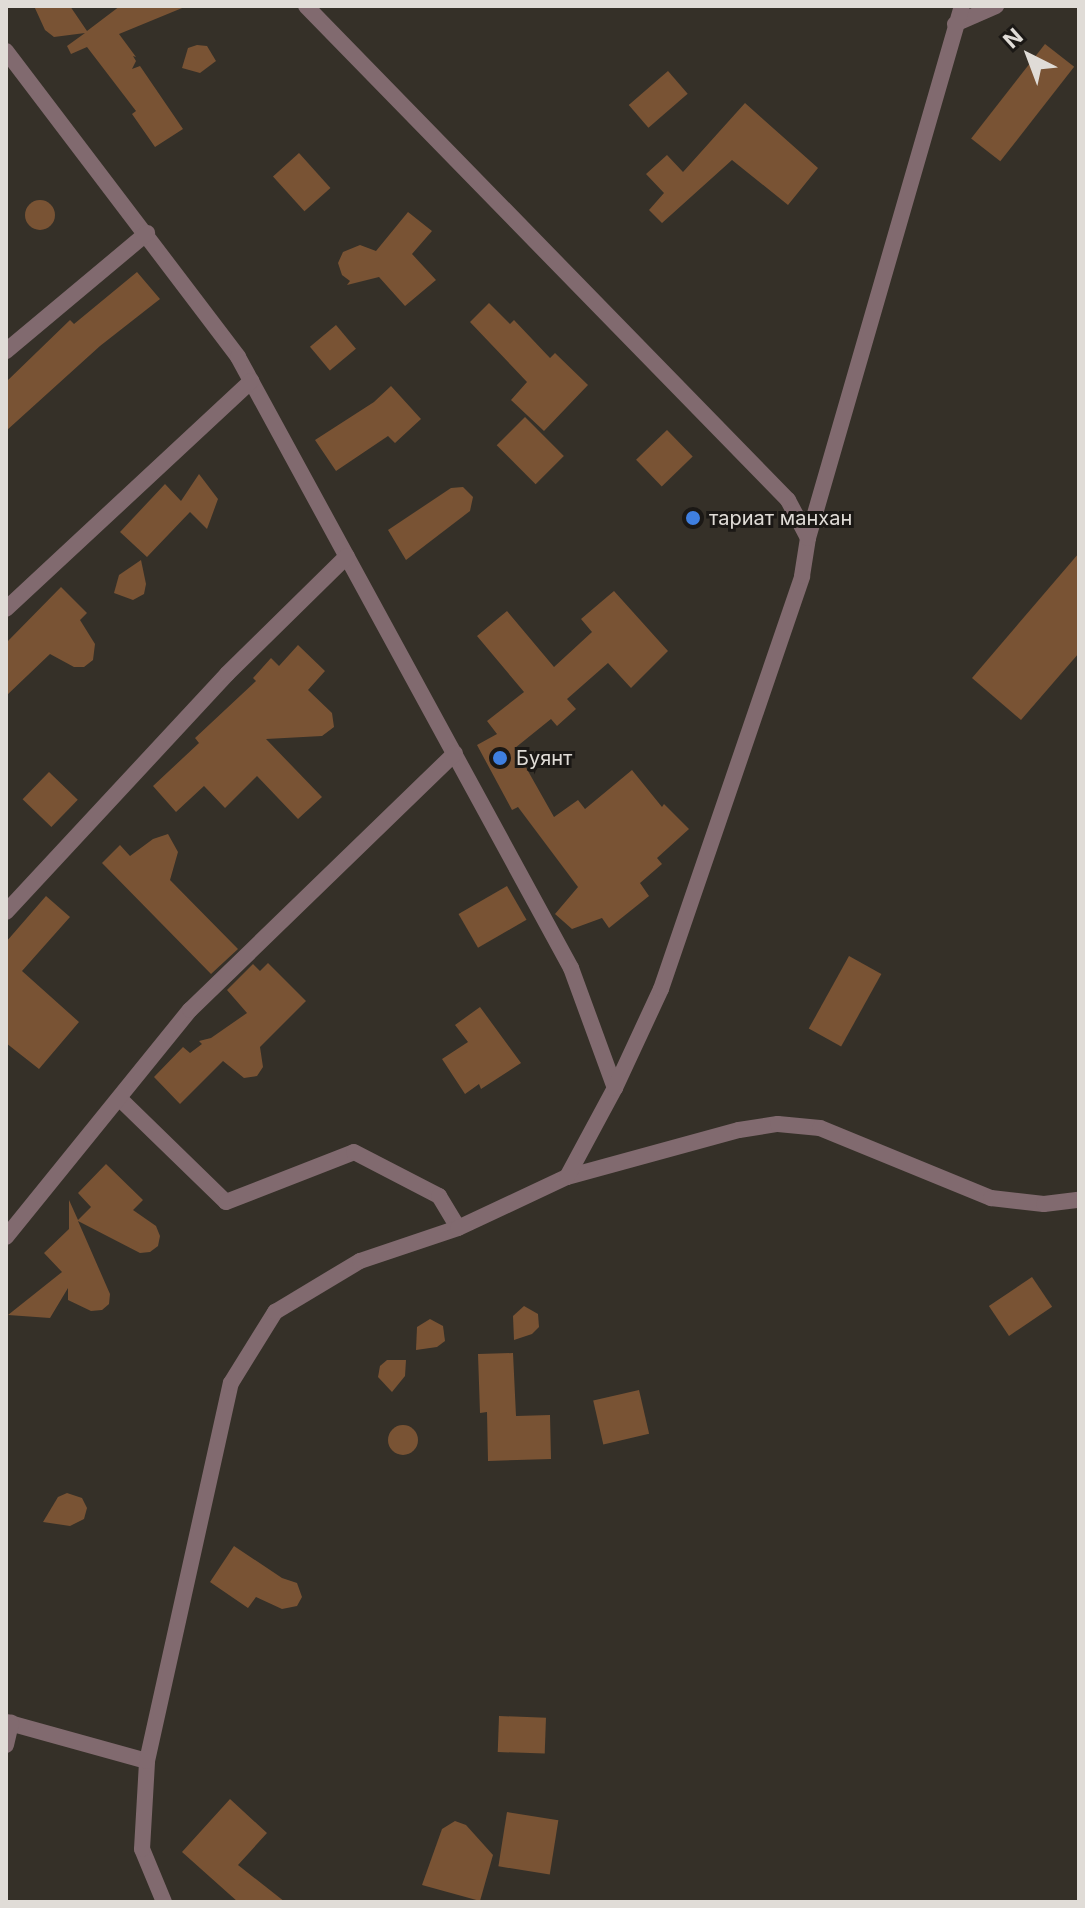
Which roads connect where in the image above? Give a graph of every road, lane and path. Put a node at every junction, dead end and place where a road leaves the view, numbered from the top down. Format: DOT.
graph roads {
  1 [pos="306,6"];
  2 [pos="962,6"];
  3 [pos="996,6"];
  4 [pos="955,24"];
  5 [pos="6,51"];
  6 [pos="147,233"];
  7 [pos="6,351"];
  8 [pos="251,381"];
  9 [pos="808,538"];
  10 [pos="347,556"];
  11 [pos="6,609"];
  12 [pos="455,753"];
  13 [pos="6,912"];
  14 [pos="615,1088"];
  15 [pos="119,1098"];
  16 [pos="567,1177"];
  17 [pos="1079,1200"];
  18 [pos="458,1228"];
  19 [pos="6,1237"];
  20 [pos="9,1722"];
  21 [pos="6,1745"];
  22 [pos="147,1761"];
  23 [pos="164,1902"];
  1 -- 9 [label="street"];
  2 -- 4 [label="street"];
  3 -- 4 [label="street"];
  4 -- 9 [label="street"];
  5 -- 6 [label="street"];
  6 -- 7 [label="street"];
  6 -- 8 [label="street"];
  8 -- 10 [label="street"];
  8 -- 11 [label="street"];
  9 -- 14 [label="street"];
  10 -- 12 [label="street"];
  10 -- 13 [label="street"];
  12 -- 14 [label="street"];
  12 -- 15 [label="street"];
  14 -- 16 [label="street"];
  15 -- 18 [label="street"];
  15 -- 19 [label="street"];
  16 -- 17 [label="street"];
  16 -- 18 [label="street"];
  18 -- 22 [label="street"];
  20 -- 21 [label="street"];
  20 -- 22 [label="street"];
  22 -- 23 [label="street"];
}
